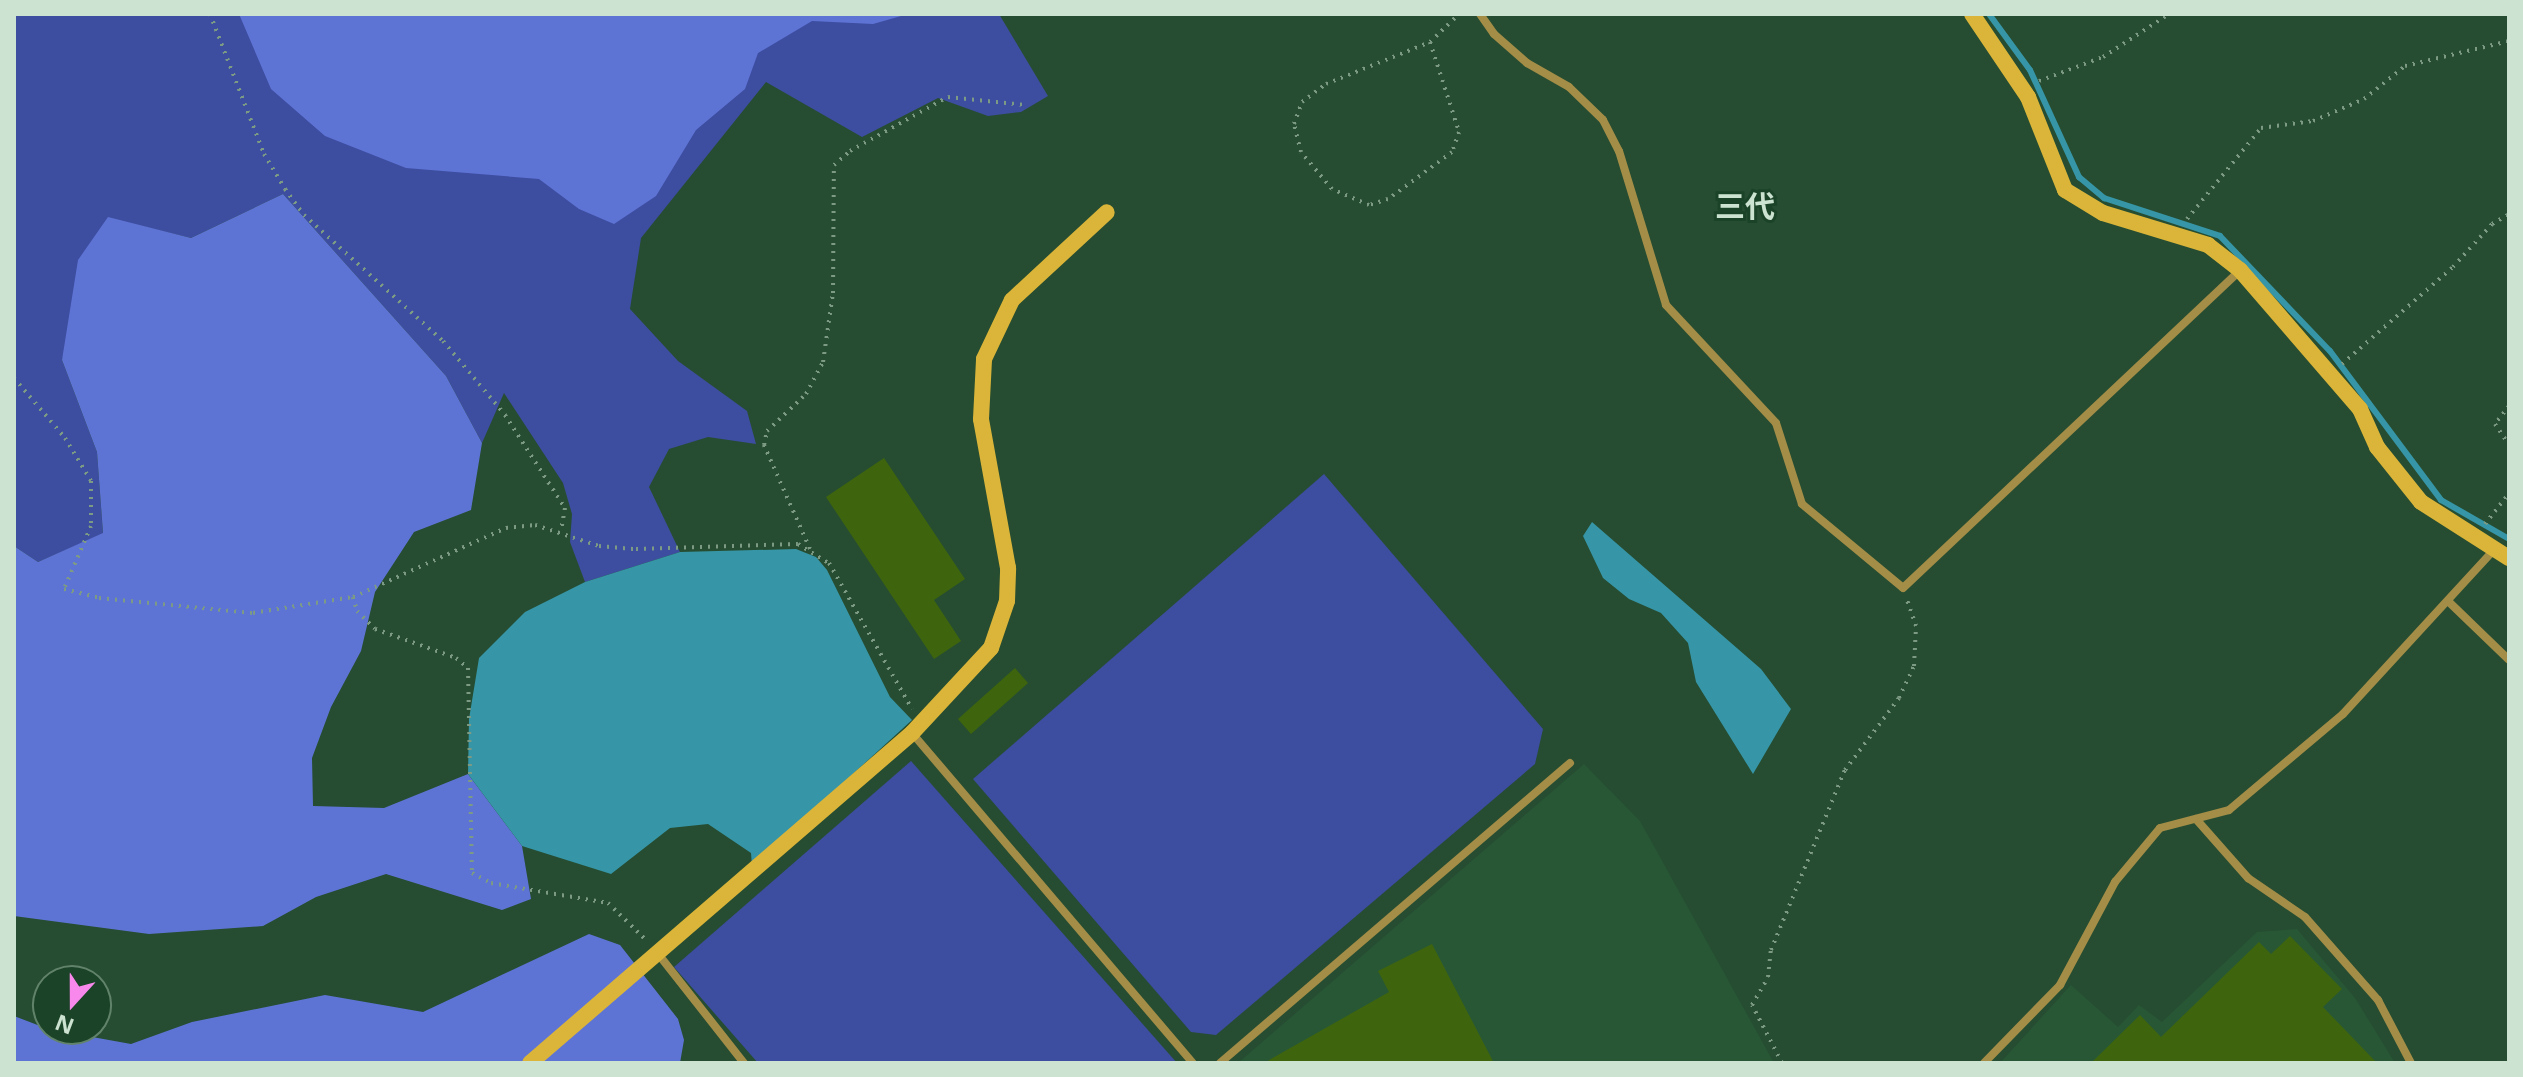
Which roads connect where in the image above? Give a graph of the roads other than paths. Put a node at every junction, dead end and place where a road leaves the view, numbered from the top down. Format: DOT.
graph roads {
  1 [pos="1480,14"];
  2 [pos="1972,14"];
  3 [pos="1107,212"];
  4 [pos="2240,270"];
  5 [pos="2501,554"];
  6 [pos="2449,602"];
  7 [pos="2509,660"];
  8 [pos="912,733"];
  9 [pos="1570,763"];
  10 [pos="2196,819"];
  11 [pos="659,955"];
  12 [pos="530,1063"];
  13 [pos="744,1063"];
  14 [pos="1193,1063"];
  15 [pos="1220,1063"];
  16 [pos="1984,1063"];
  17 [pos="2411,1063"];
  1 -- 4 [label="street"];
  2 -- 4 [label="street"];
  3 -- 8 [label="street"];
  4 -- 5 [label="street"];
  5 -- 6 [label="street"];
  6 -- 7 [label="street"];
  6 -- 10 [label="street"];
  8 -- 11 [label="street"];
  8 -- 14 [label="street"];
  9 -- 15 [label="street"];
  10 -- 16 [label="street"];
  10 -- 17 [label="street"];
  11 -- 12 [label="street"];
  11 -- 13 [label="street"];
}
